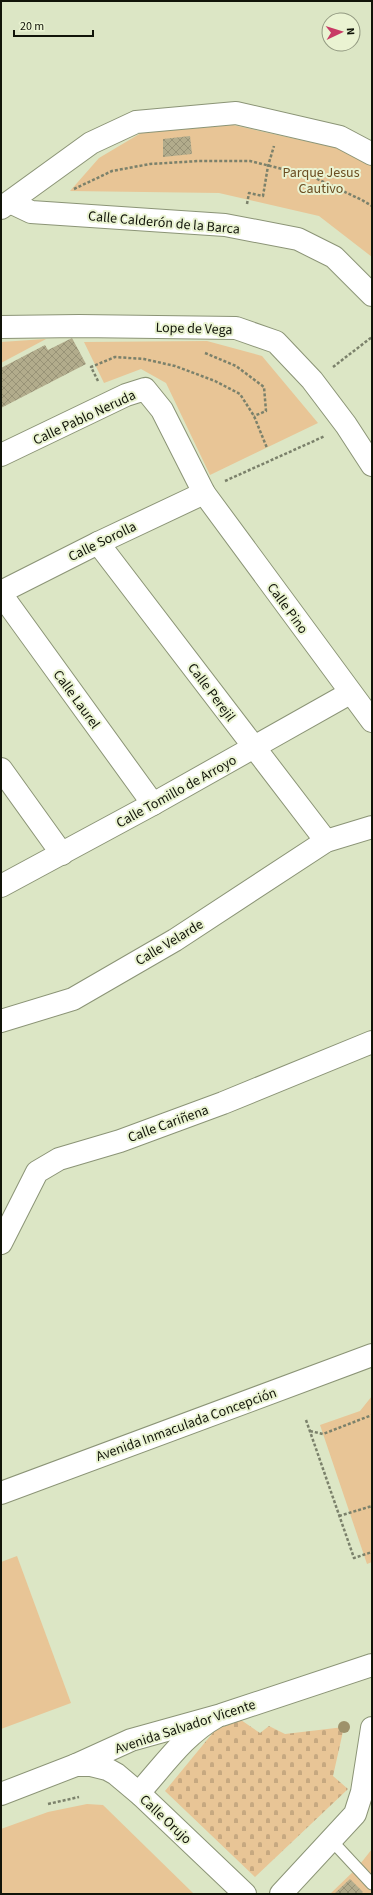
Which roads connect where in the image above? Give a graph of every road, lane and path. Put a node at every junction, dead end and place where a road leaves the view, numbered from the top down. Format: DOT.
graph roads {
  1 [pos="372,154"];
  2 [pos="268,166"];
  3 [pos="70,191"];
  4 [pos="246,204"];
  5 [pos="5,205"];
  6 [pos="372,206"];
  7 [pos="372,295"];
  8 [pos="1,327"];
  9 [pos="372,337"];
  10 [pos="198,352"];
  11 [pos="328,370"];
  12 [pos="99,383"];
  13 [pos="254,416"];
  14 [pos="330,433"];
  15 [pos="267,448"];
  16 [pos="1,455"];
  17 [pos="372,465"];
  18 [pos="213,488"];
  19 [pos="98,543"];
  20 [pos="1,593"];
  21 [pos="350,693"];
  22 [pos="372,721"];
  23 [pos="254,748"];
  24 [pos="1,769"];
  25 [pos="153,804"];
  26 [pos="372,827"];
  27 [pos="326,841"];
  28 [pos="62,854"];
  29 [pos="1,886"];
  30 [pos="1,1021"];
  31 [pos="372,1042"];
  32 [pos="1,1243"];
  33 [pos="372,1355"];
  34 [pos="372,1415"];
  35 [pos="306,1420"];
  36 [pos="310,1431"];
  37 [pos="1,1493"];
  38 [pos="372,1506"];
  39 [pos="339,1516"];
  40 [pos="372,1552"];
  41 [pos="372,1665"];
  42 [pos="221,1715"];
  43 [pos="372,1728"];
  44 [pos="76,1765"];
  45 [pos="1,1794"];
  46 [pos="141,1795"];
  47 [pos="79,1797"];
  48 [pos="46,1805"];
  49 [pos="332,1841"];
  50 [pos="372,1884"];
  51 [pos="245,1894"];
  52 [pos="281,1894"];
  1 -- 5 [label="street"];
  2 -- 3 [label="path"];
  2 -- 4 [label="path"];
  2 -- 6 [label="path"];
  5 -- 7 [label="street, Calle Calderón de la Barca"];
  8 -- 17 [label="street, Lope de Vega"];
  9 -- 11 [label="path"];
  10 -- 13 [label="path"];
  12 -- 13 [label="path"];
  13 -- 15 [label="path"];
  14 -- 18 [label="path"];
  16 -- 18 [label="street, Calle Pablo Neruda"];
  18 -- 19 [label="street, Calle Sorolla"];
  18 -- 21 [label="street, Calle Pino"];
  19 -- 20 [label="street, Calle Sorolla"];
  19 -- 23 [label="street, Calle Perejil"];
  20 -- 25 [label="street, Calle Laurel"];
  21 -- 22 [label="street, Calle Pino"];
  21 -- 23 [label="street, Calle Tomillo de Arroyo"];
  23 -- 25 [label="street, Calle Tomillo de Arroyo"];
  23 -- 27 [label="street, Calle Perejil"];
  24 -- 28 [label="street"];
  25 -- 28 [label="street, Calle Tomillo de Arroyo"];
  26 -- 27 [label="street, Calle Velarde"];
  27 -- 30 [label="street, Calle Velarde"];
  28 -- 29 [label="street, Calle Tomillo de Arroyo"];
  31 -- 32 [label="street, Calle Cariñena"];
  33 -- 37 [label="street, Avenida Inmaculada Concepción"];
  34 -- 36 [label="path"];
  35 -- 36 [label="path"];
  36 -- 39 [label="path"];
  38 -- 39 [label="path"];
  39 -- 40 [label="path"];
  41 -- 42 [label="street, Avenida Salvador Vicente"];
  42 -- 44 [label="street, Avenida Salvador Vicente"];
  42 -- 46 [label="street"];
  43 -- 49 [label="street"];
  44 -- 45 [label="street, Avenida Salvador Vicente"];
  44 -- 46 [label="street, Calle Orujo"];
  46 -- 51 [label="street, Calle Orujo"];
  47 -- 48 [label="path"];
  49 -- 50 [label="lane"];
  49 -- 52 [label="street"];
}
